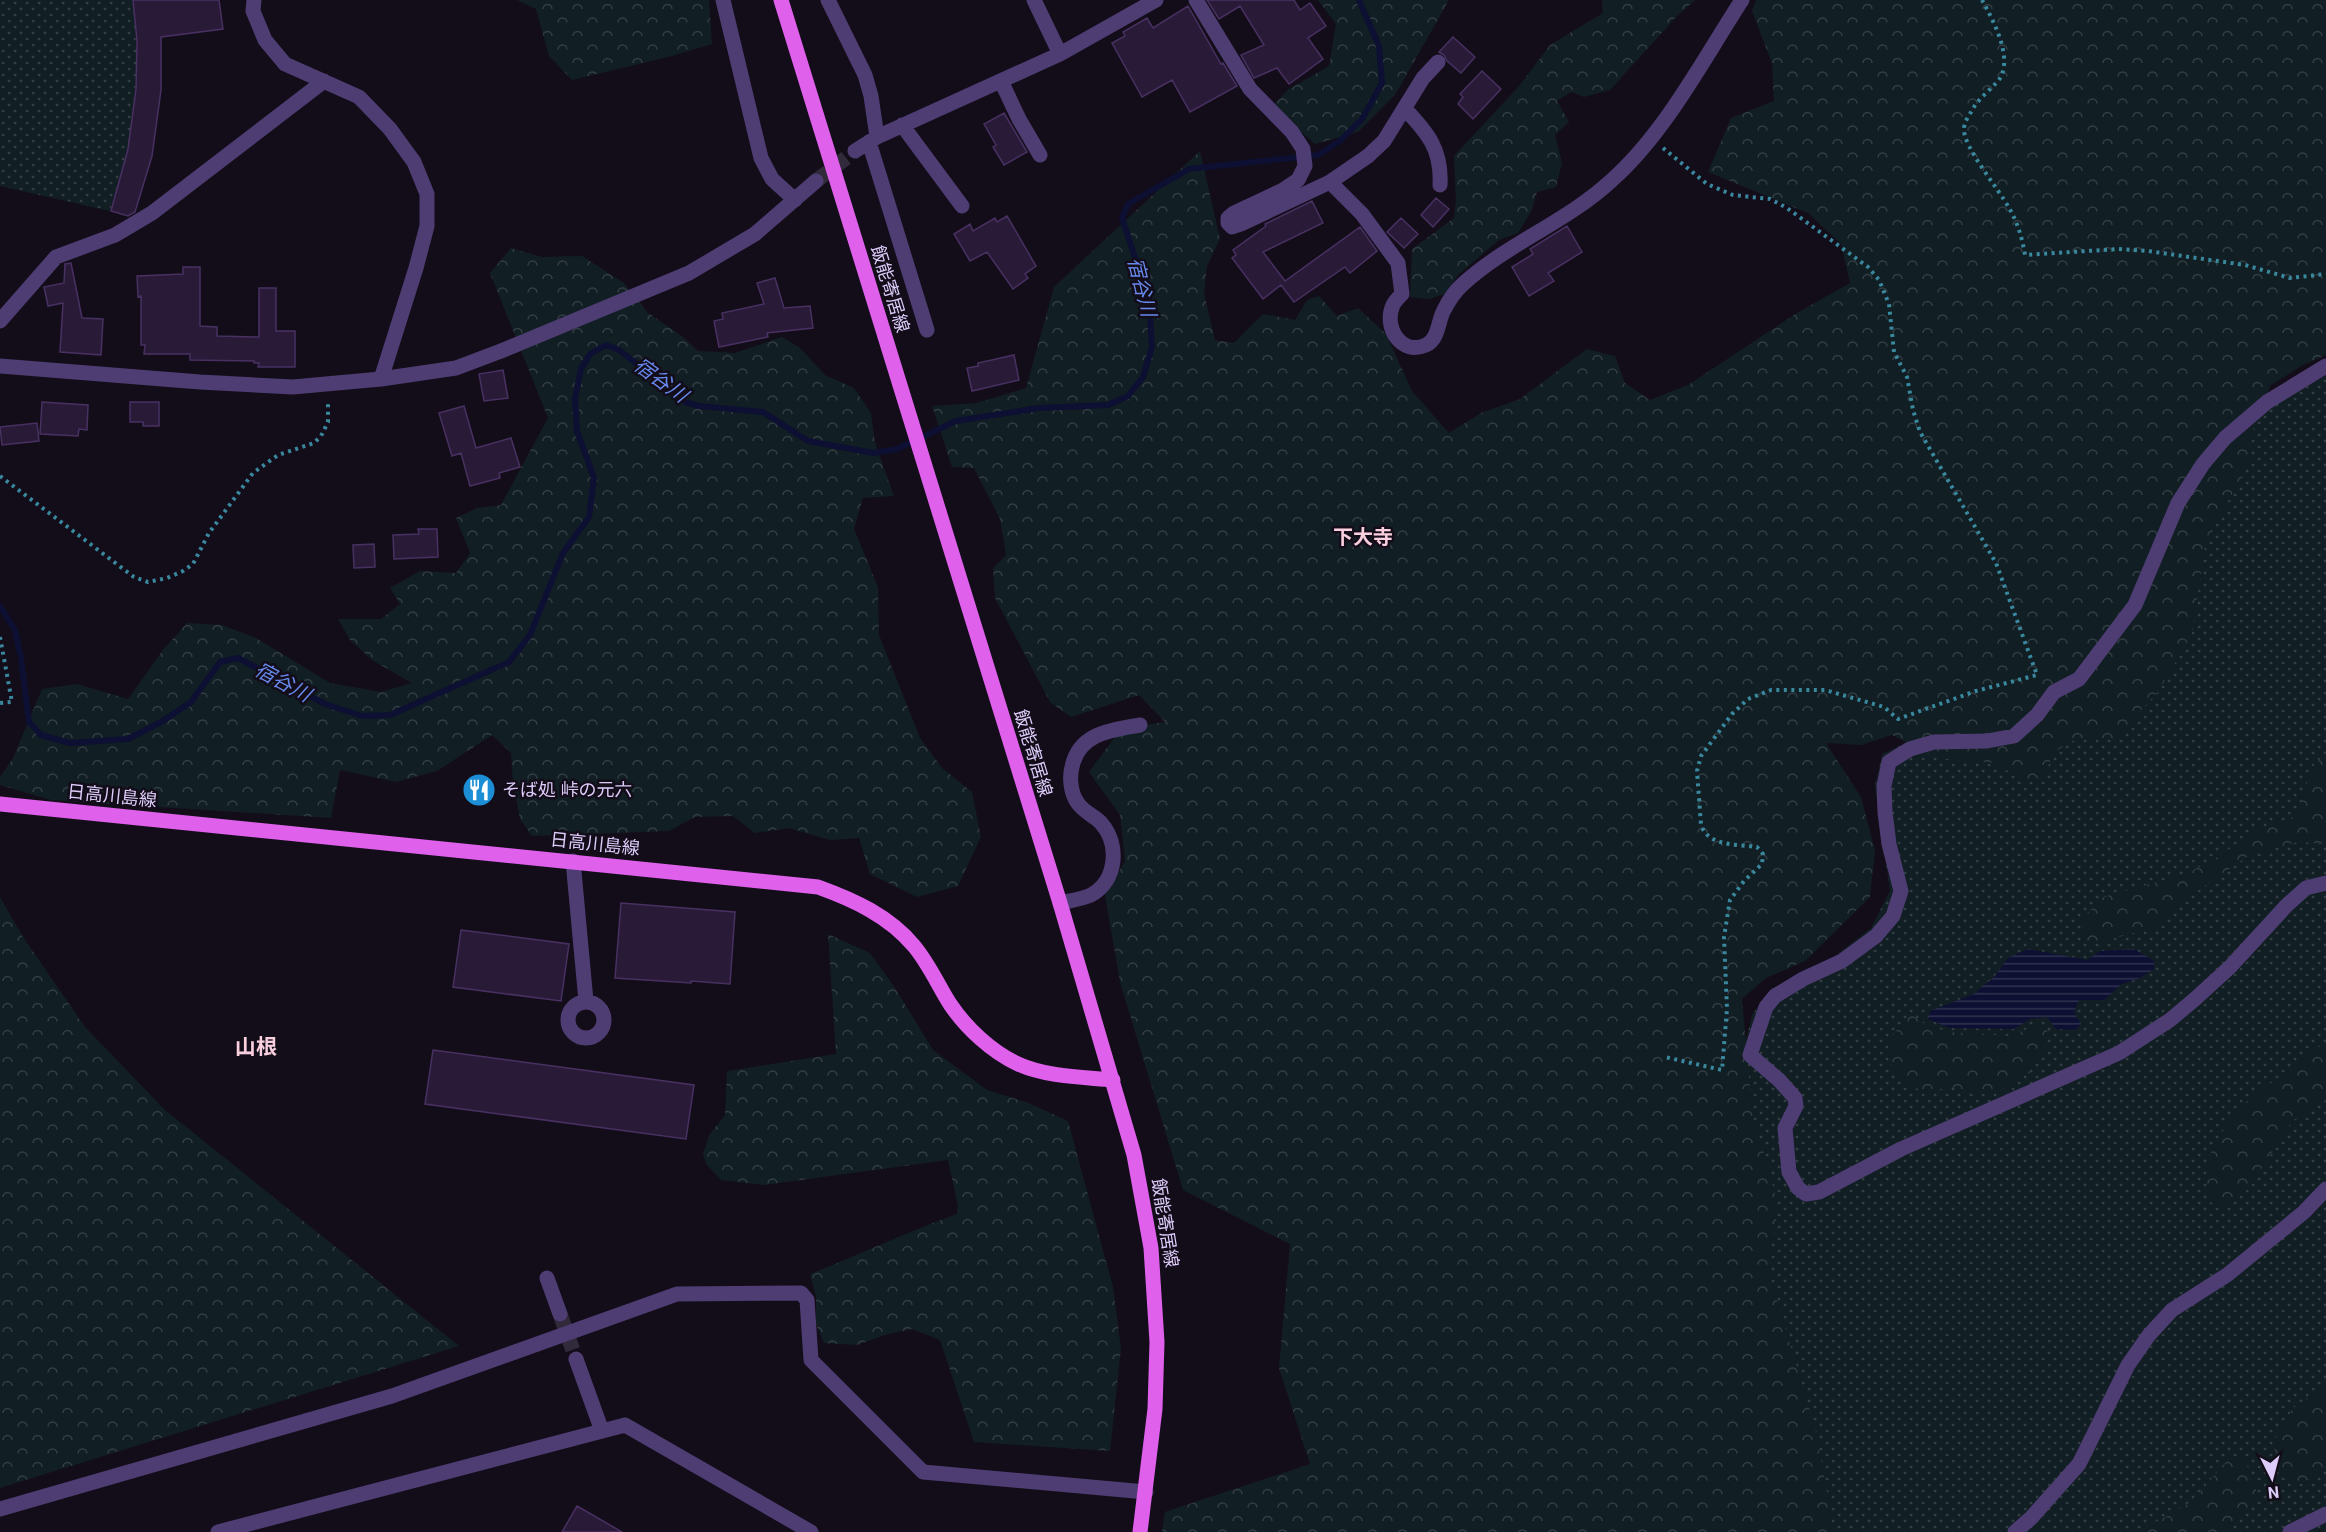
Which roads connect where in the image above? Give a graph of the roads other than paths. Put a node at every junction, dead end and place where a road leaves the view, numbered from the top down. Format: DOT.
graph roads {
  1 [pos="254,0"];
  2 [pos="723,0"];
  3 [pos="781,0"];
  4 [pos="828,0"];
  5 [pos="1034,0"];
  6 [pos="1156,0"];
  7 [pos="1196,0"];
  8 [pos="1742,0"];
  9 [pos="1060,54"];
  10 [pos="1438,62"];
  11 [pos="324,81"];
  12 [pos="1001,81"];
  13 [pos="1405,109"];
  14 [pos="902,125"];
  15 [pos="873,139"];
  16 [pos="855,151"];
  17 [pos="1040,155"];
  18 [pos="816,181"];
  19 [pos="1330,182"];
  20 [pos="1440,185"];
  21 [pos="795,200"];
  22 [pos="962,206"];
  23 [pos="0,321"];
  24 [pos="927,330"];
  25 [pos="0,366"];
  26 [pos="2326,366"];
  27 [pos="381,379"];
  28 [pos="1140,725"];
  29 [pos="0,804"];
  30 [pos="573,861"];
  31 [pos="2326,883"];
  32 [pos="1060,903"];
  33 [pos="586,1001"];
  34 [pos="1113,1080"];
  35 [pos="2326,1189"];
  36 [pos="547,1278"];
  37 [pos="560,1314"];
  38 [pos="576,1359"];
  39 [pos="602,1431"];
  40 [pos="1146,1492"];
  41 [pos="0,1509"];
  42 [pos="2326,1514"];
  43 [pos="803,1530"];
  44 [pos="218,1532"];
  45 [pos="1140,1532"];
  46 [pos="2015,1532"];
  47 [pos="2290,1532"];
  1 -- 11 [label="street"];
  2 -- 21 [label="street"];
  3 -- 32 [label="main road, 飯能寄居線"];
  4 -- 15 [label="street"];
  5 -- 9 [label="street"];
  6 -- 9 [label="street"];
  7 -- 19 [label="street"];
  8 -- 19 [label="street"];
  9 -- 12 [label="street"];
  10 -- 13 [label="street"];
  11 -- 23 [label="street"];
  11 -- 27 [label="street"];
  12 -- 14 [label="street"];
  12 -- 17 [label="street"];
  13 -- 19 [label="street"];
  13 -- 20 [label="street"];
  14 -- 15 [label="street"];
  14 -- 22 [label="street"];
  15 -- 16 [label="street"];
  15 -- 24 [label="street"];
  18 -- 21 [label="street"];
  21 -- 27 [label="street"];
  25 -- 27 [label="street"];
  26 -- 31 [label="street"];
  28 -- 32 [label="street"];
  29 -- 30 [label="main road, 日高川島線"];
  30 -- 33 [label="street"];
  30 -- 34 [label="main road, 日高川島線"];
  32 -- 34 [label="main road, 飯能寄居線"];
  34 -- 40 [label="main road, 飯能寄居線"];
  35 -- 46 [label="street"];
  36 -- 37 [label="street"];
  38 -- 39 [label="street"];
  39 -- 43 [label="street"];
  39 -- 44 [label="street"];
  40 -- 41 [label="street"];
  40 -- 45 [label="main road, 飯能寄居線"];
  42 -- 47 [label="street"];
}
